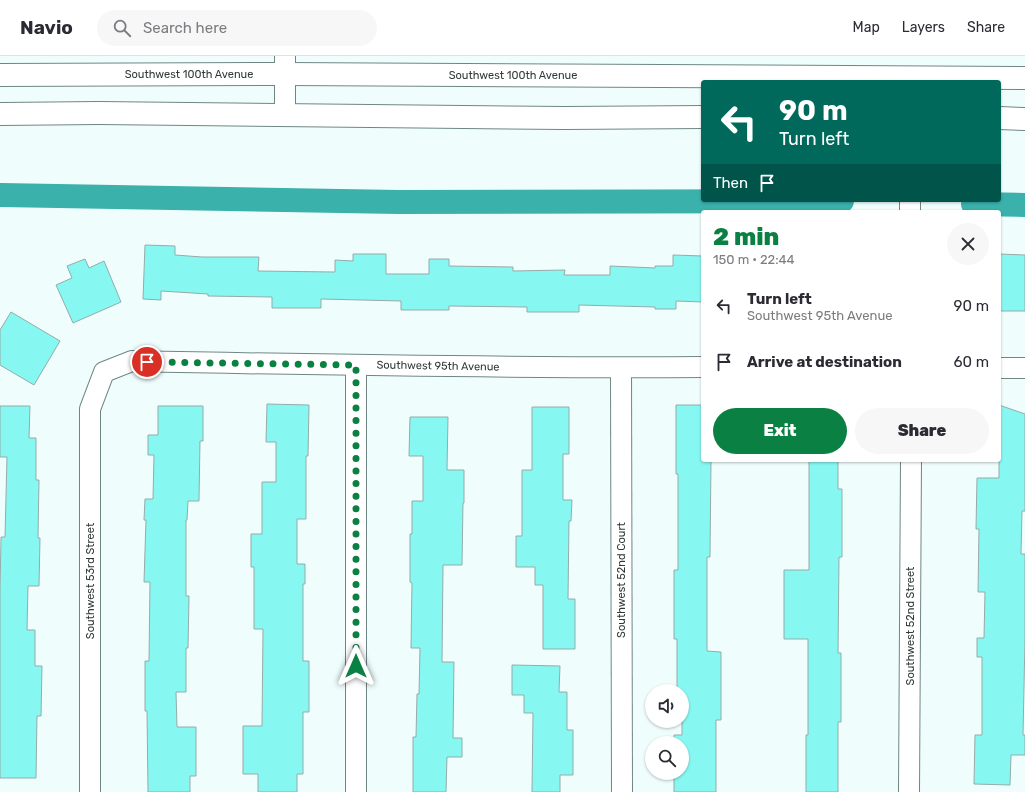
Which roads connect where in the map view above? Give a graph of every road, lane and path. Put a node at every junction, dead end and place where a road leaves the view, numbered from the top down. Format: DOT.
graph roads {
  1 [pos="285,65"];
  2 [pos="0,75"];
  3 [pos="1025,78"];
  4 [pos="910,79"];
  5 [pos="0,114"];
  6 [pos="285,115"];
  7 [pos="701,117"];
  8 [pos="1001,118"];
  9 [pos="1025,119"];
  10 [pos="356,365"];
  11 [pos="701,367"];
  12 [pos="621,368"];
  13 [pos="1001,368"];
  14 [pos="1025,368"];
  15 [pos="104,372"];
  16 [pos="911,462"];
  17 [pos="90,792"];
  18 [pos="356,792"];
  19 [pos="622,792"];
  20 [pos="909,792"];
  1 -- 2 [label="main road, Southwest 100th Avenue"];
  1 -- 4 [label="main road, Southwest 100th Avenue"];
  1 -- 6 [label="street"];
  3 -- 4 [label="main road, Southwest 100th Avenue"];
  5 -- 6 [label="main road"];
  6 -- 7 [label="main road"];
  8 -- 9 [label="main road"];
  10 -- 12 [label="street, Southwest 95th Avenue"];
  10 -- 15 [label="street, Southwest 95th Avenue"];
  10 -- 18 [label="street"];
  11 -- 12 [label="street, Southwest 95th Avenue"];
  12 -- 19 [label="street, Southwest 52nd Court"];
  13 -- 14 [label="street"];
  15 -- 17 [label="street, Southwest 53rd Street"];
  16 -- 20 [label="street, Southwest 52nd Street"];
}
